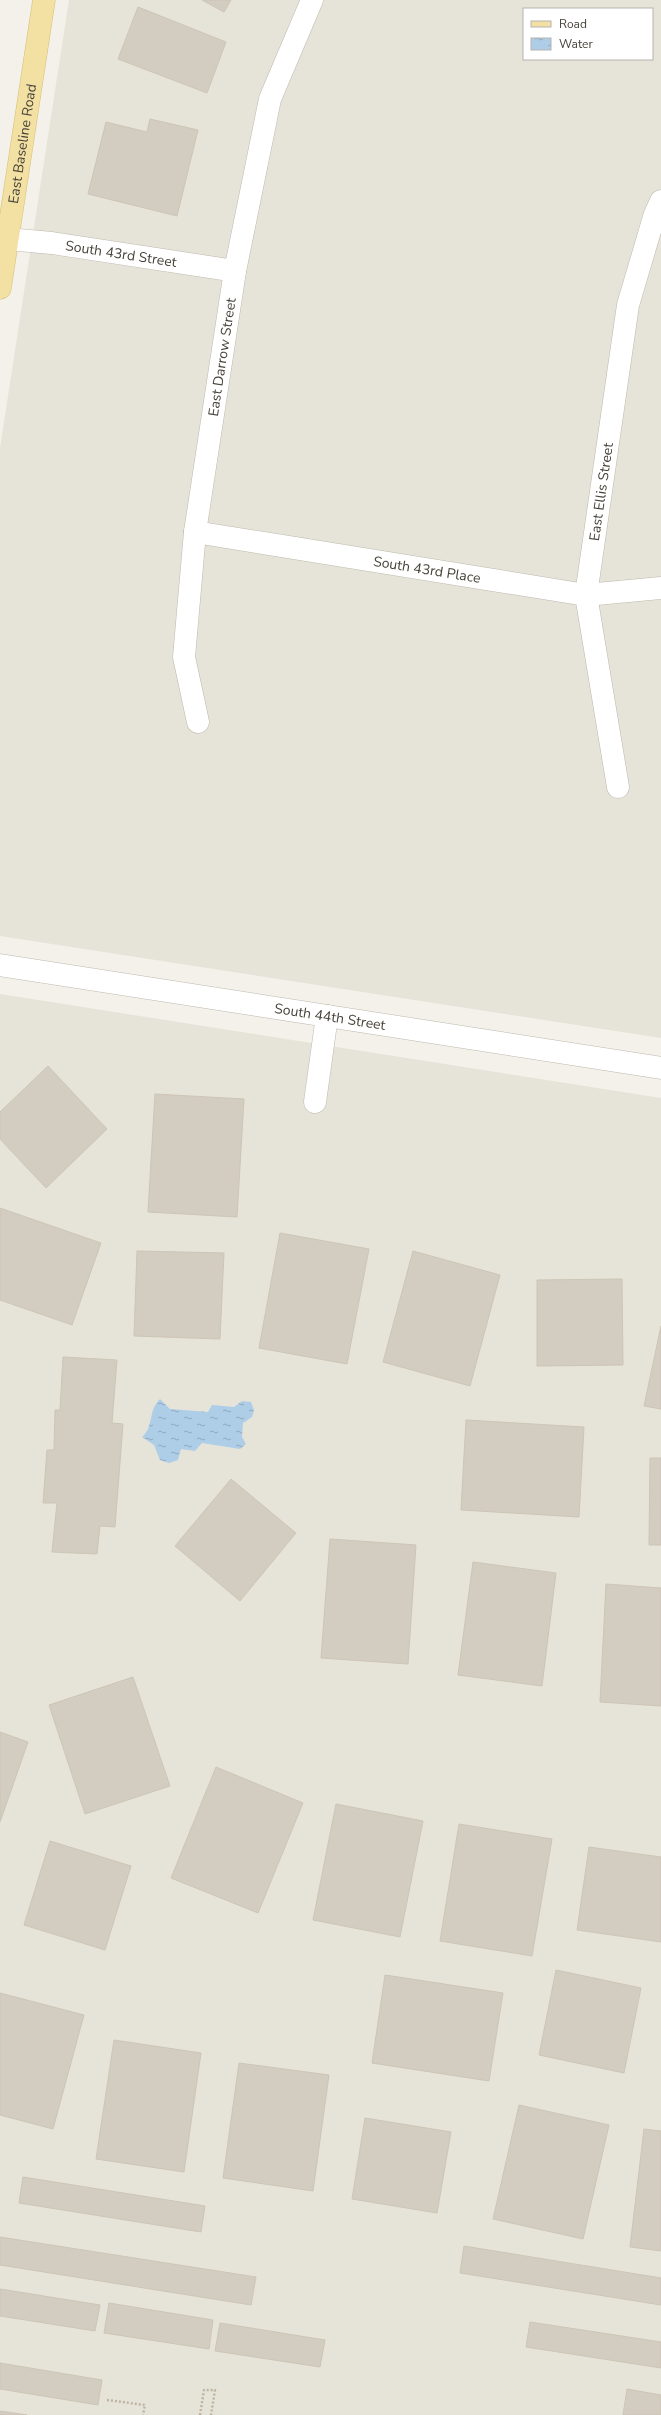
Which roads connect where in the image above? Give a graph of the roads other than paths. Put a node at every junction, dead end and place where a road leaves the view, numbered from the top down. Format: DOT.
graph roads {
  1 [pos="44,0"];
  2 [pos="312,0"];
  3 [pos="661,201"];
  4 [pos="4,239"];
  5 [pos="235,271"];
  6 [pos="0,288"];
  7 [pos="194,532"];
  8 [pos="661,588"];
  9 [pos="586,595"];
  10 [pos="198,722"];
  11 [pos="618,787"];
  12 [pos="0,965"];
  13 [pos="327,1016"];
  14 [pos="661,1068"];
  15 [pos="315,1102"];
  1 -- 4 [label="main road, East Baseline Road"];
  2 -- 5 [label="street, East Darrow Street"];
  3 -- 9 [label="street, East Ellis Street"];
  4 -- 5 [label="street, South 43rd Street"];
  4 -- 6 [label="main road, East Baseline Road"];
  5 -- 7 [label="street, East Darrow Street"];
  7 -- 9 [label="street, South 43rd Place"];
  7 -- 10 [label="street, East Darrow Street"];
  8 -- 9 [label="street, South 43rd Place"];
  9 -- 11 [label="street, East Ellis Street"];
  12 -- 13 [label="street, South 44th Street"];
  13 -- 14 [label="street, South 44th Street"];
  13 -- 15 [label="street"];
}
